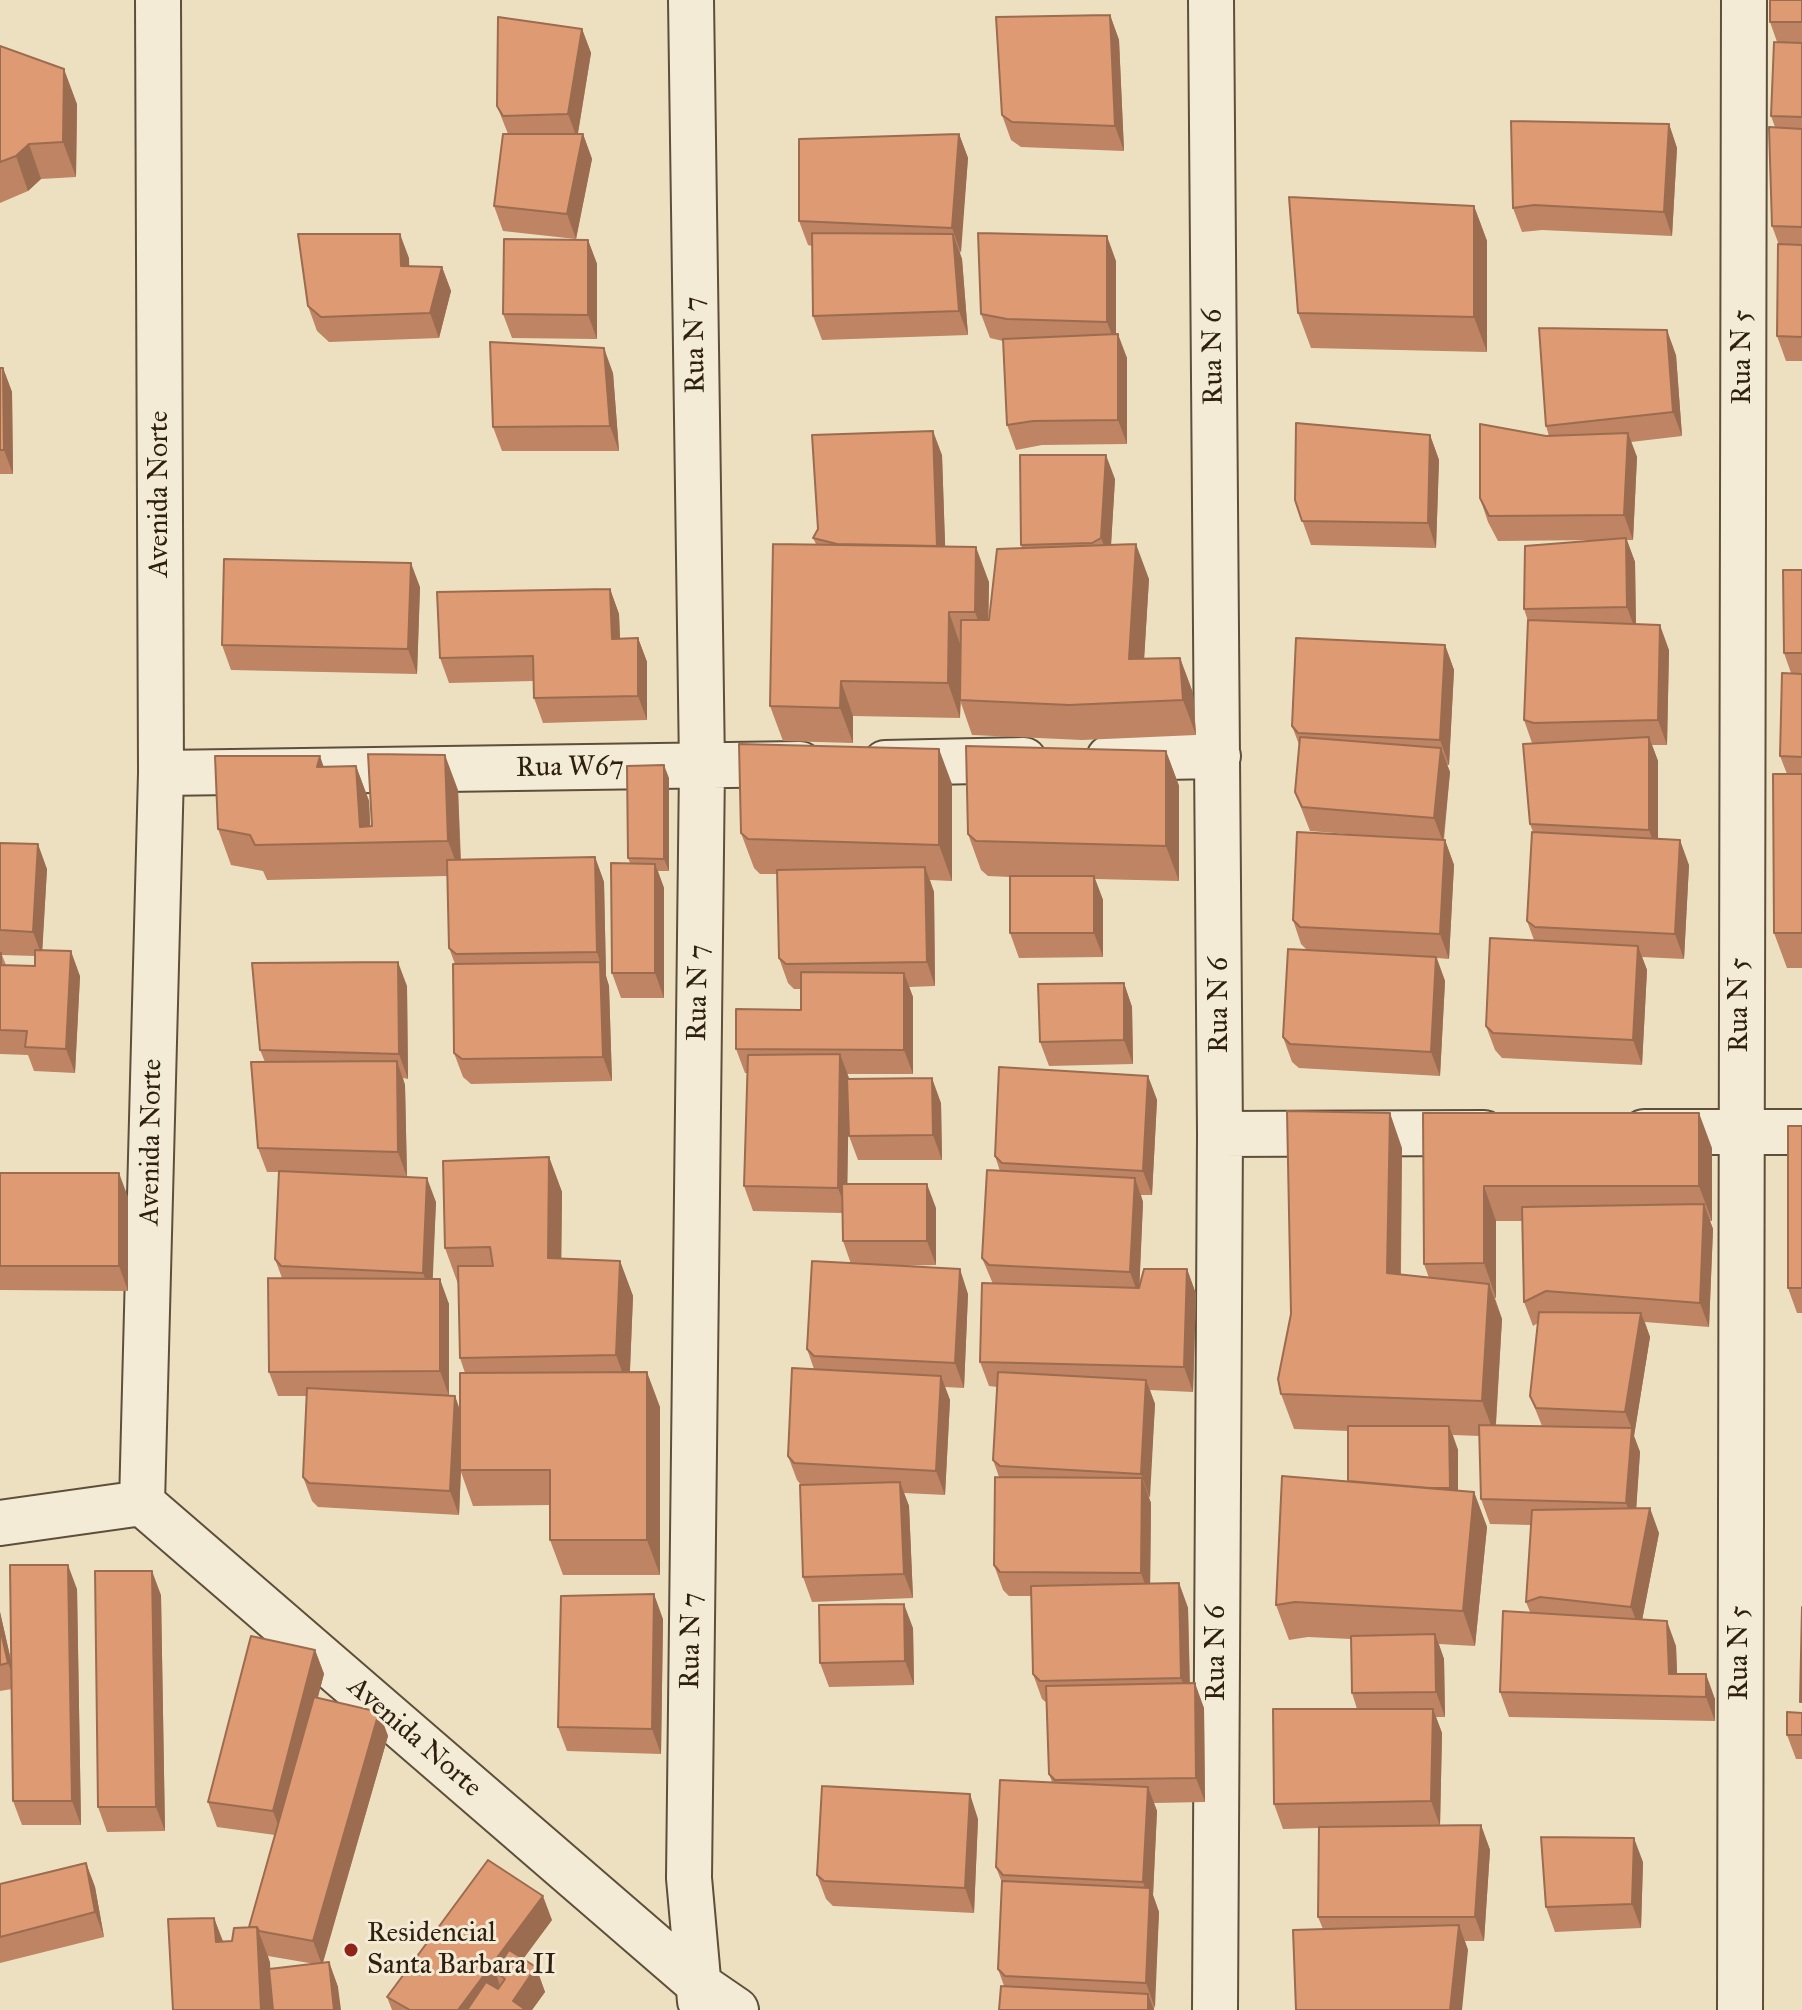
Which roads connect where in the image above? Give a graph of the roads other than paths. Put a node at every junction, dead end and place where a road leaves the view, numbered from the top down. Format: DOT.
graph roads {
  1 [pos="158,0"];
  2 [pos="691,0"];
  3 [pos="1211,0"];
  4 [pos="1744,0"];
  5 [pos="1218,756"];
  6 [pos="702,766"];
  7 [pos="161,773"];
  8 [pos="1740,1131"];
  9 [pos="1598,1132"];
  10 [pos="1802,1132"];
  11 [pos="1520,1133"];
  12 [pos="1220,1134"];
  13 [pos="142,1503"];
  14 [pos="0,1523"];
  15 [pos="712,2002"];
  16 [pos="1215,2010"];
  17 [pos="1740,2010"];
  1 -- 7 [label="street, Avenida Norte"];
  2 -- 6 [label="street, Rua N 7"];
  3 -- 5 [label="street, Rua N 6"];
  4 -- 8 [label="street, Rua N 5"];
  5 -- 6 [label="street, Rua W67"];
  5 -- 12 [label="street, Rua N 6"];
  6 -- 7 [label="street, Rua W67"];
  6 -- 15 [label="street, Rua N 7"];
  7 -- 13 [label="street, Avenida Norte"];
  8 -- 9 [label="street"];
  8 -- 10 [label="street"];
  8 -- 17 [label="street, Rua N 5"];
  11 -- 12 [label="street"];
  12 -- 16 [label="street, Rua N 6"];
  13 -- 14 [label="street"];
  13 -- 15 [label="street, Avenida Norte"];
}
